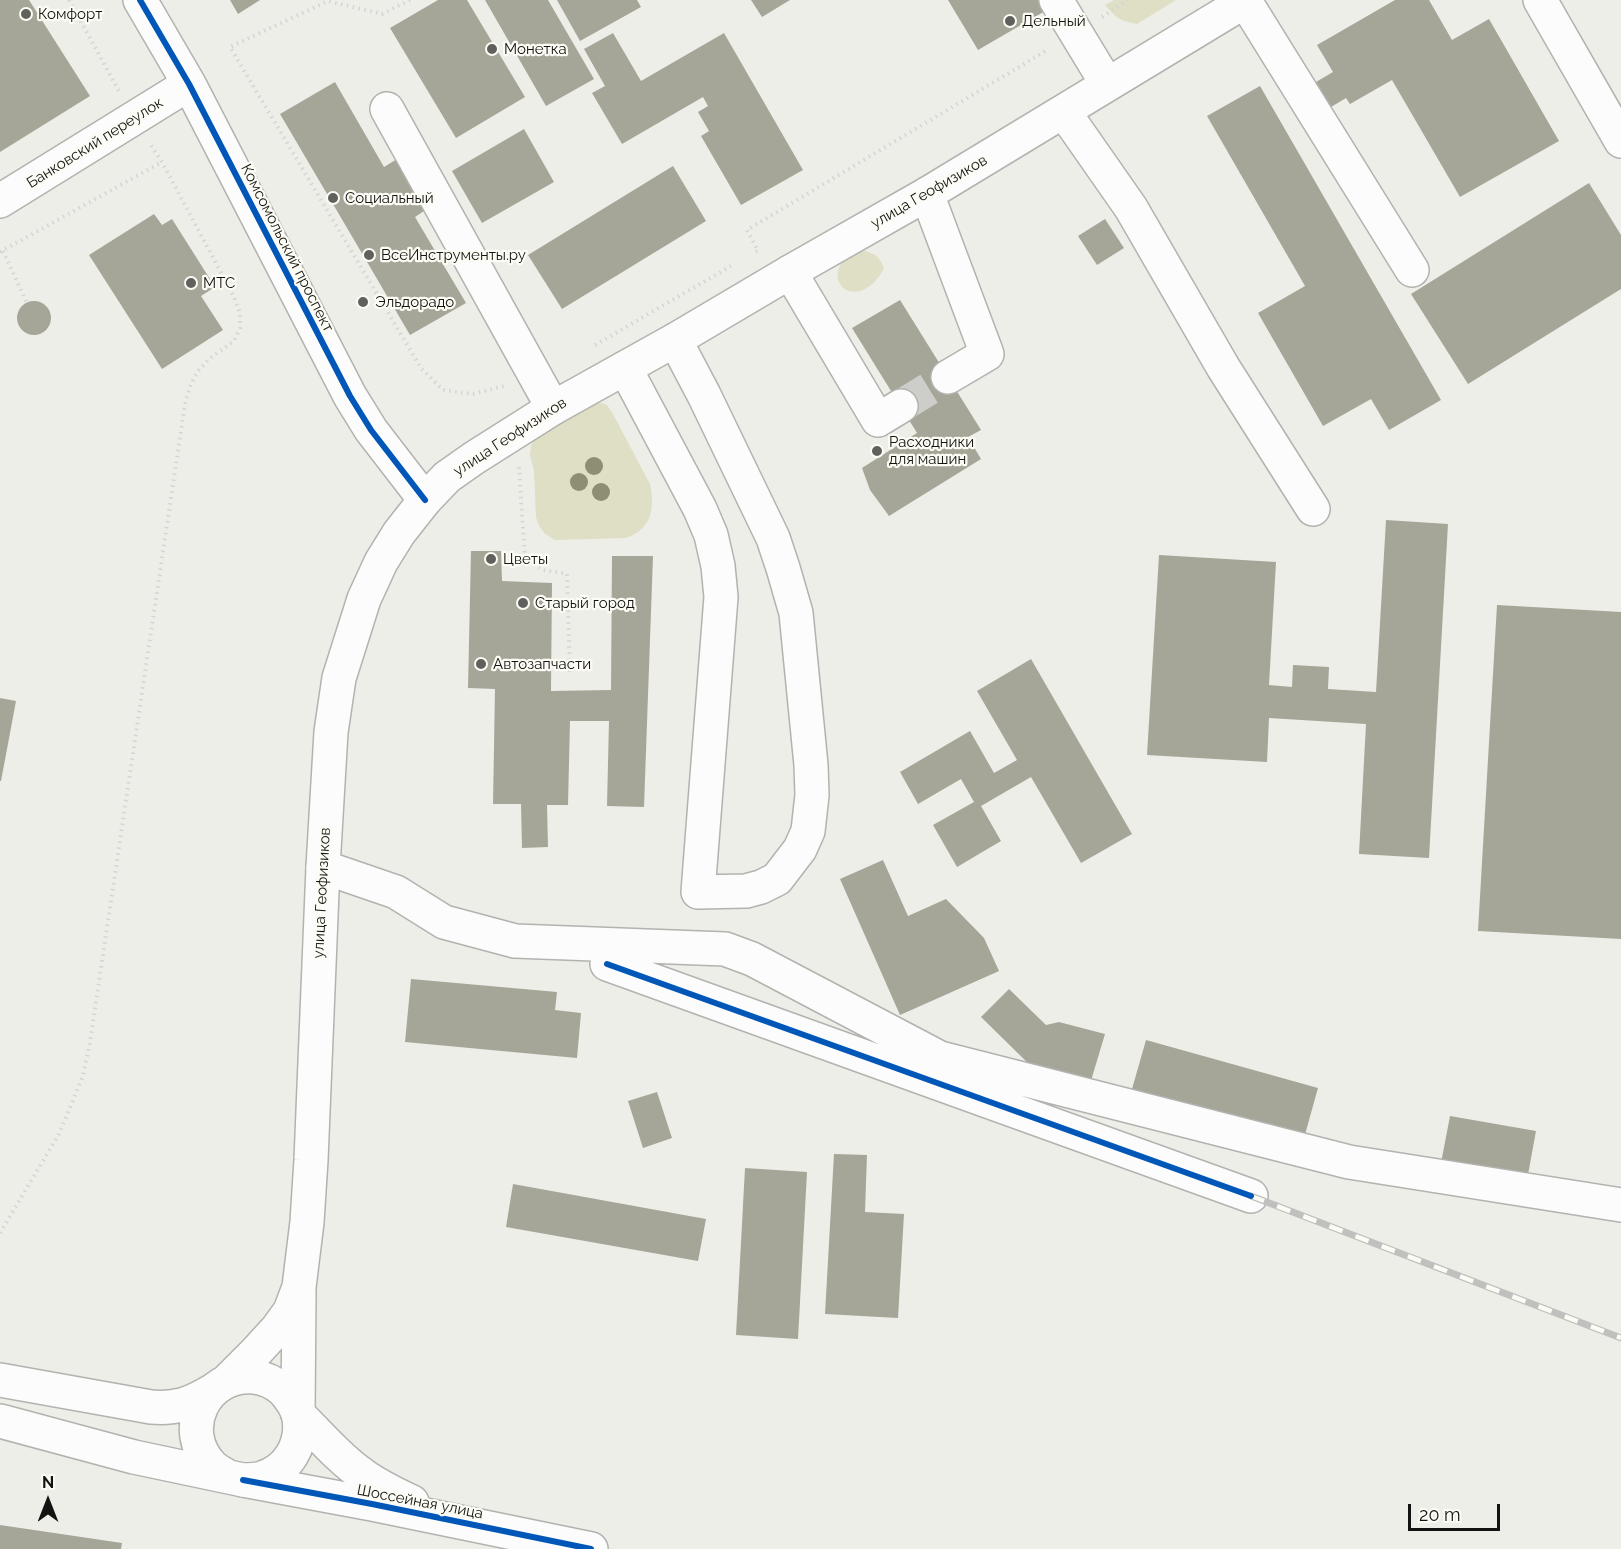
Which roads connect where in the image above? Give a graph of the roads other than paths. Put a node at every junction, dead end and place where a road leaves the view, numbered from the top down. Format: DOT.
graph roads {
  1 [pos="140,0"];
  2 [pos="1056,0"];
  3 [pos="1540,0"];
  4 [pos="1246,1"];
  5 [pos="189,84"];
  6 [pos="1107,84"];
  7 [pos="387,108"];
  8 [pos="1064,112"];
  9 [pos="1621,141"];
  10 [pos="927,194"];
  11 [pos="0,201"];
  12 [pos="1412,270"];
  13 [pos="790,272"];
  14 [pos="675,340"];
  15 [pos="625,368"];
  16 [pos="948,377"];
  17 [pos="901,406"];
  18 [pos="553,408"];
  19 [pos="425,500"];
  20 [pos="1314,509"];
  21 [pos="323,867"];
  22 [pos="607,964"];
  23 [pos="1251,1196"];
  24 [pos="1621,1205"];
  25 [pos="299,1287"];
  26 [pos="0,1380"];
  27 [pos="219,1386"];
  28 [pos="298,1414"];
  29 [pos="0,1421"];
  30 [pos="235,1478"];
  31 [pos="449,1520"];
  32 [pos="591,1549"];
  1 -- 5 [label="main road, Комсомольский проспект"];
  2 -- 6 [label="main road"];
  3 -- 9 [label="main road"];
  4 -- 6 [label="main road, улица Геофизиков"];
  4 -- 12 [label="main road"];
  5 -- 11 [label="main road, Банковский переулок"];
  5 -- 19 [label="main road, Комсомольский проспект"];
  6 -- 8 [label="main road, улица Геофизиков"];
  7 -- 18 [label="main road"];
  8 -- 10 [label="main road, улица Геофизиков"];
  8 -- 20 [label="main road"];
  10 -- 13 [label="main road, улица Геофизиков"];
  10 -- 16 [label="main road"];
  13 -- 14 [label="main road, улица Геофизиков"];
  13 -- 17 [label="main road"];
  14 -- 15 [label="main road, улица Геофизиков"];
  14 -- 15 [label="main road"];
  15 -- 18 [label="main road, улица Геофизиков"];
  18 -- 19 [label="main road, улица Геофизиков"];
  19 -- 21 [label="main road, улица Геофизиков"];
  21 -- 24 [label="main road"];
  21 -- 25 [label="main road, улица Геофизиков"];
  22 -- 23 [label="main road"];
  25 -- 27 [label="main road, улица Геофизиков"];
  25 -- 28 [label="main road"];
  26 -- 27 [label="main road"];
  27 -- 28 [label="main road"];
  27 -- 30 [label="main road"];
  28 -- 30 [label="main road"];
  28 -- 31 [label="main road, Шоссейная улица"];
  29 -- 30 [label="main road, Шоссейная улица"];
  30 -- 31 [label="main road, Шоссейная улица"];
  31 -- 32 [label="main road, Шоссейная улица"];
}
